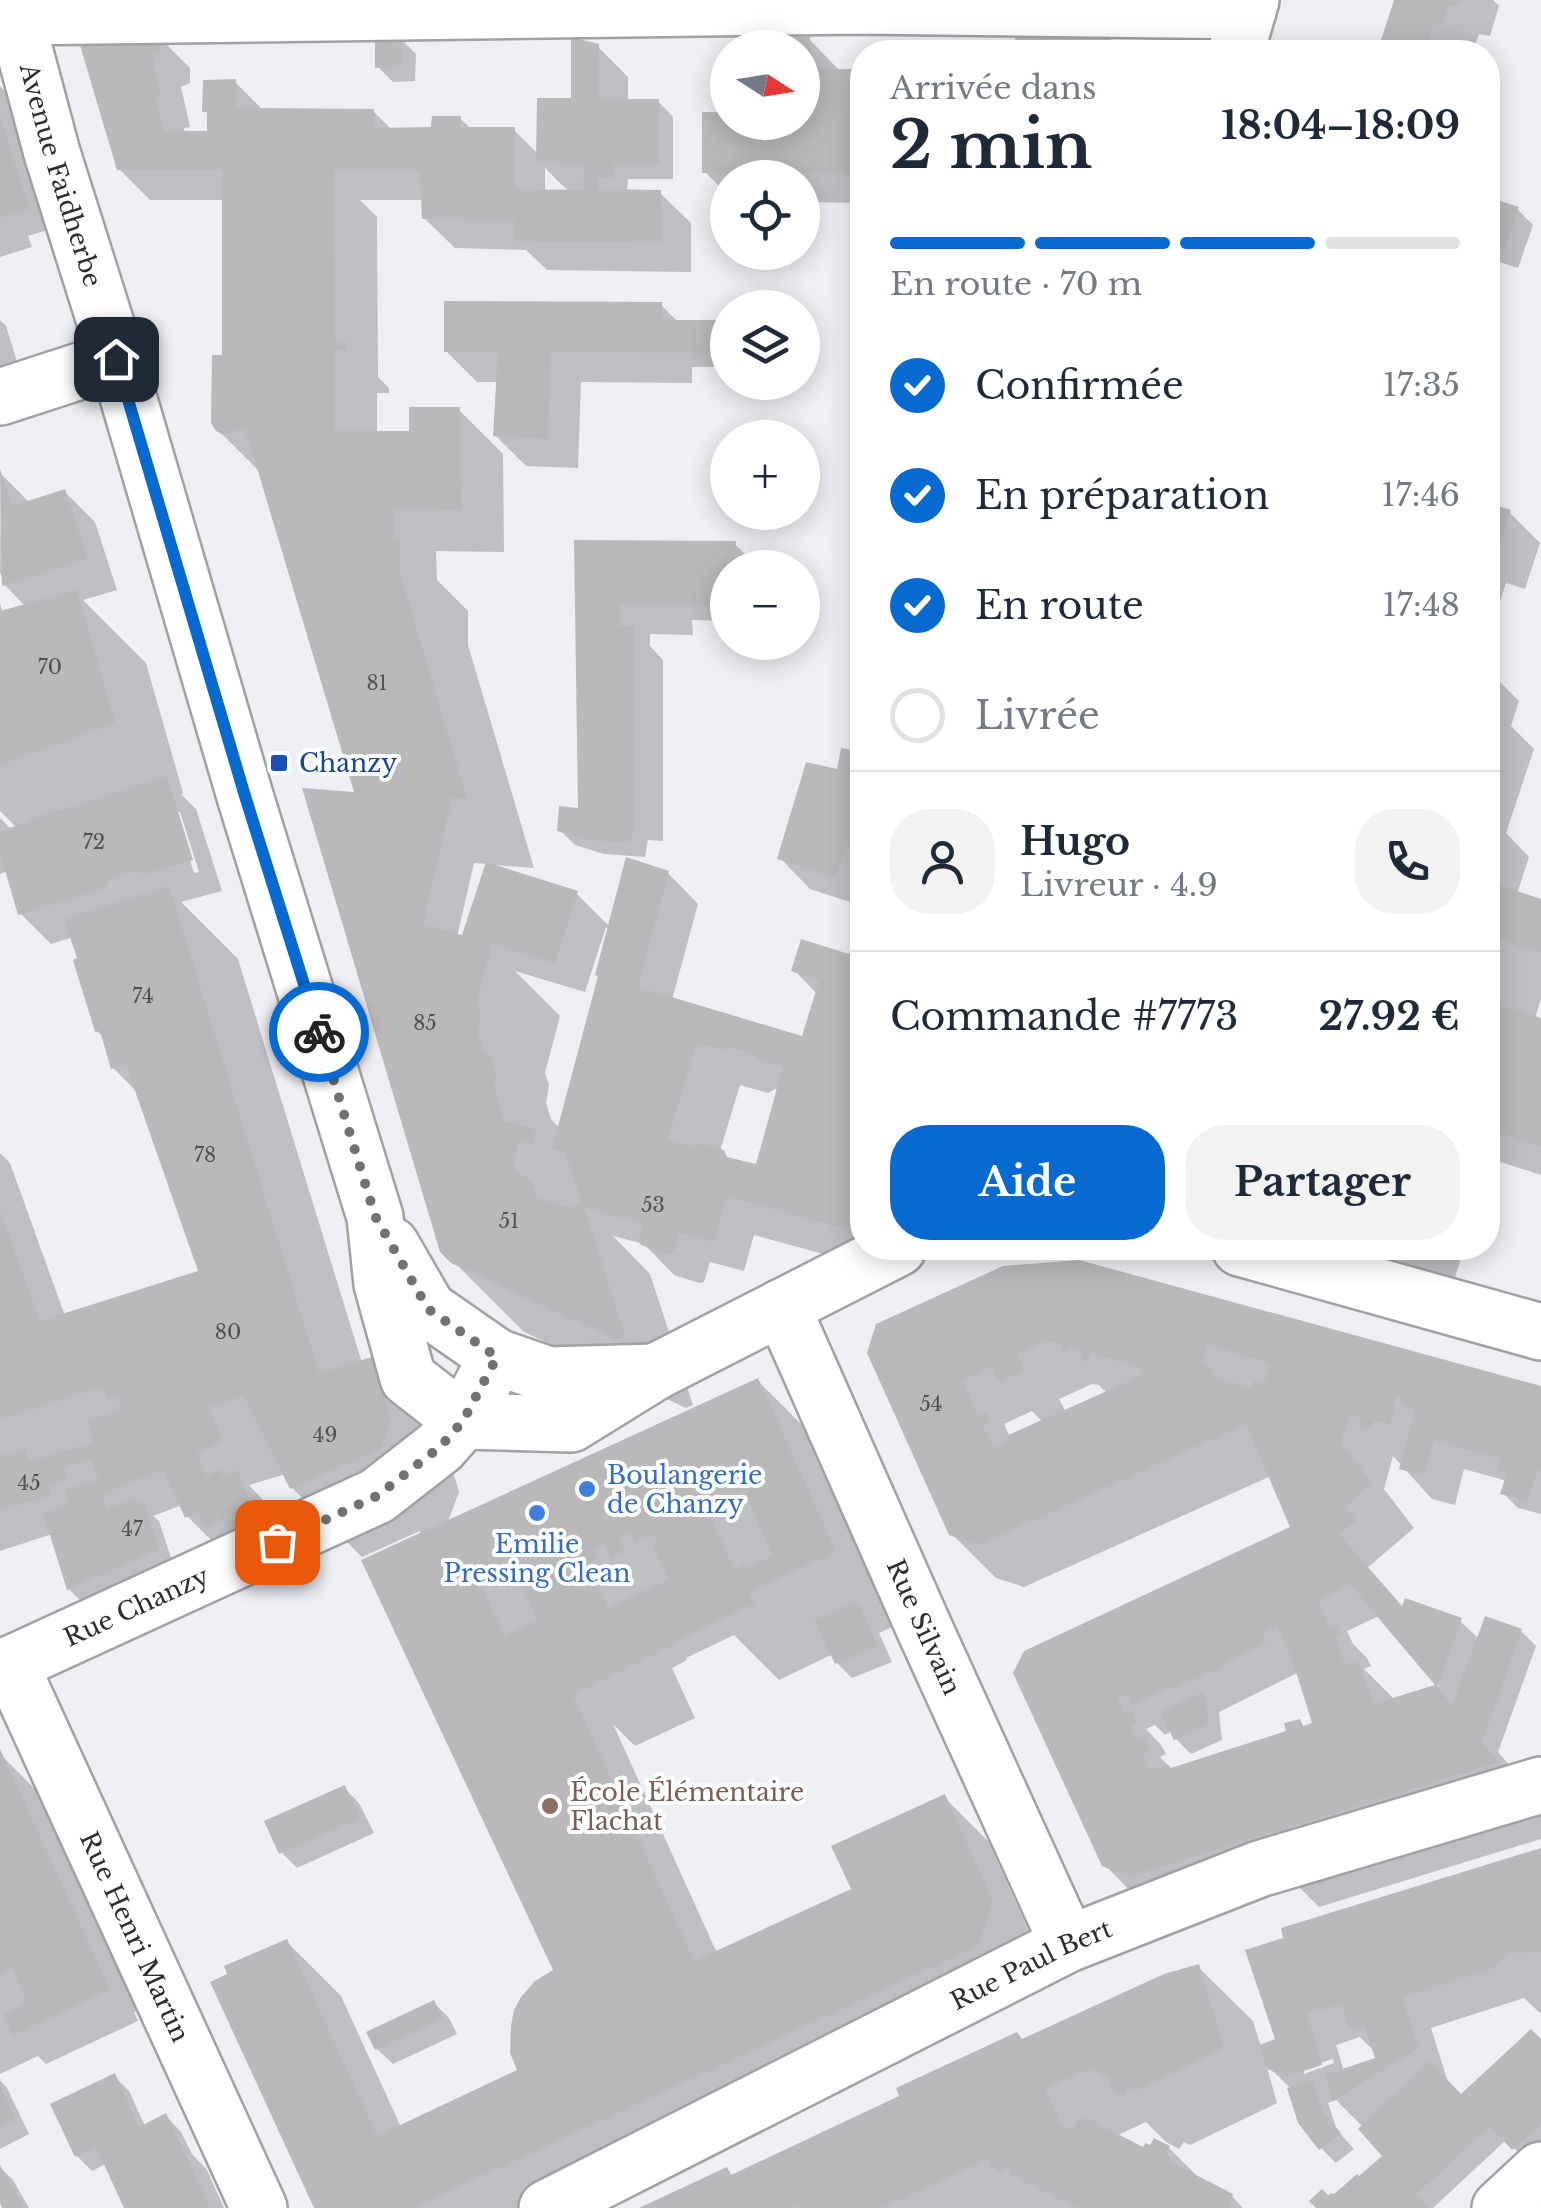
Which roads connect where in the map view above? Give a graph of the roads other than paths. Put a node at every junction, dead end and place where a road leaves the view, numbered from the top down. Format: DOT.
graph roads {
  1 [pos="14,8"];
  2 [pos="1245,21"];
  3 [pos="116,359"];
  4 [pos="0,397"];
  5 [pos="375,1216"];
  6 [pos="874,1260"];
  7 [pos="1283,1260"];
  8 [pos="782,1307"];
  9 [pos="1541,1332"];
  10 [pos="497,1357"];
  11 [pos="655,1372"];
  12 [pos="463,1421"];
  13 [pos="5,1667"];
  14 [pos="1541,1784"];
  15 [pos="1068,1944"];
  16 [pos="1541,2170"];
  17 [pos="259,2208"];
  18 [pos="548,2208"];
  19 [pos="1500,2208"];
  1 -- 2 [label="street"];
  1 -- 3 [label="street, Avenue Faidherbe"];
  3 -- 4 [label="street"];
  3 -- 5 [label="street, Avenue Faidherbe"];
  5 -- 10 [label="street"];
  5 -- 12 [label="street, Avenue Faidherbe"];
  6 -- 8 [label="street"];
  7 -- 9 [label="street"];
  8 -- 11 [label="street"];
  8 -- 15 [label="street, Rue Silvain"];
  10 -- 11 [label="street"];
  10 -- 12 [label="street, Rue Chanzy"];
  11 -- 12 [label="street"];
  12 -- 13 [label="street, Rue Chanzy"];
  13 -- 17 [label="street, Rue Henri Martin"];
  14 -- 15 [label="street, Rue Paul Bert"];
  15 -- 18 [label="street, Rue Paul Bert"];
  16 -- 19 [label="street"];
}
